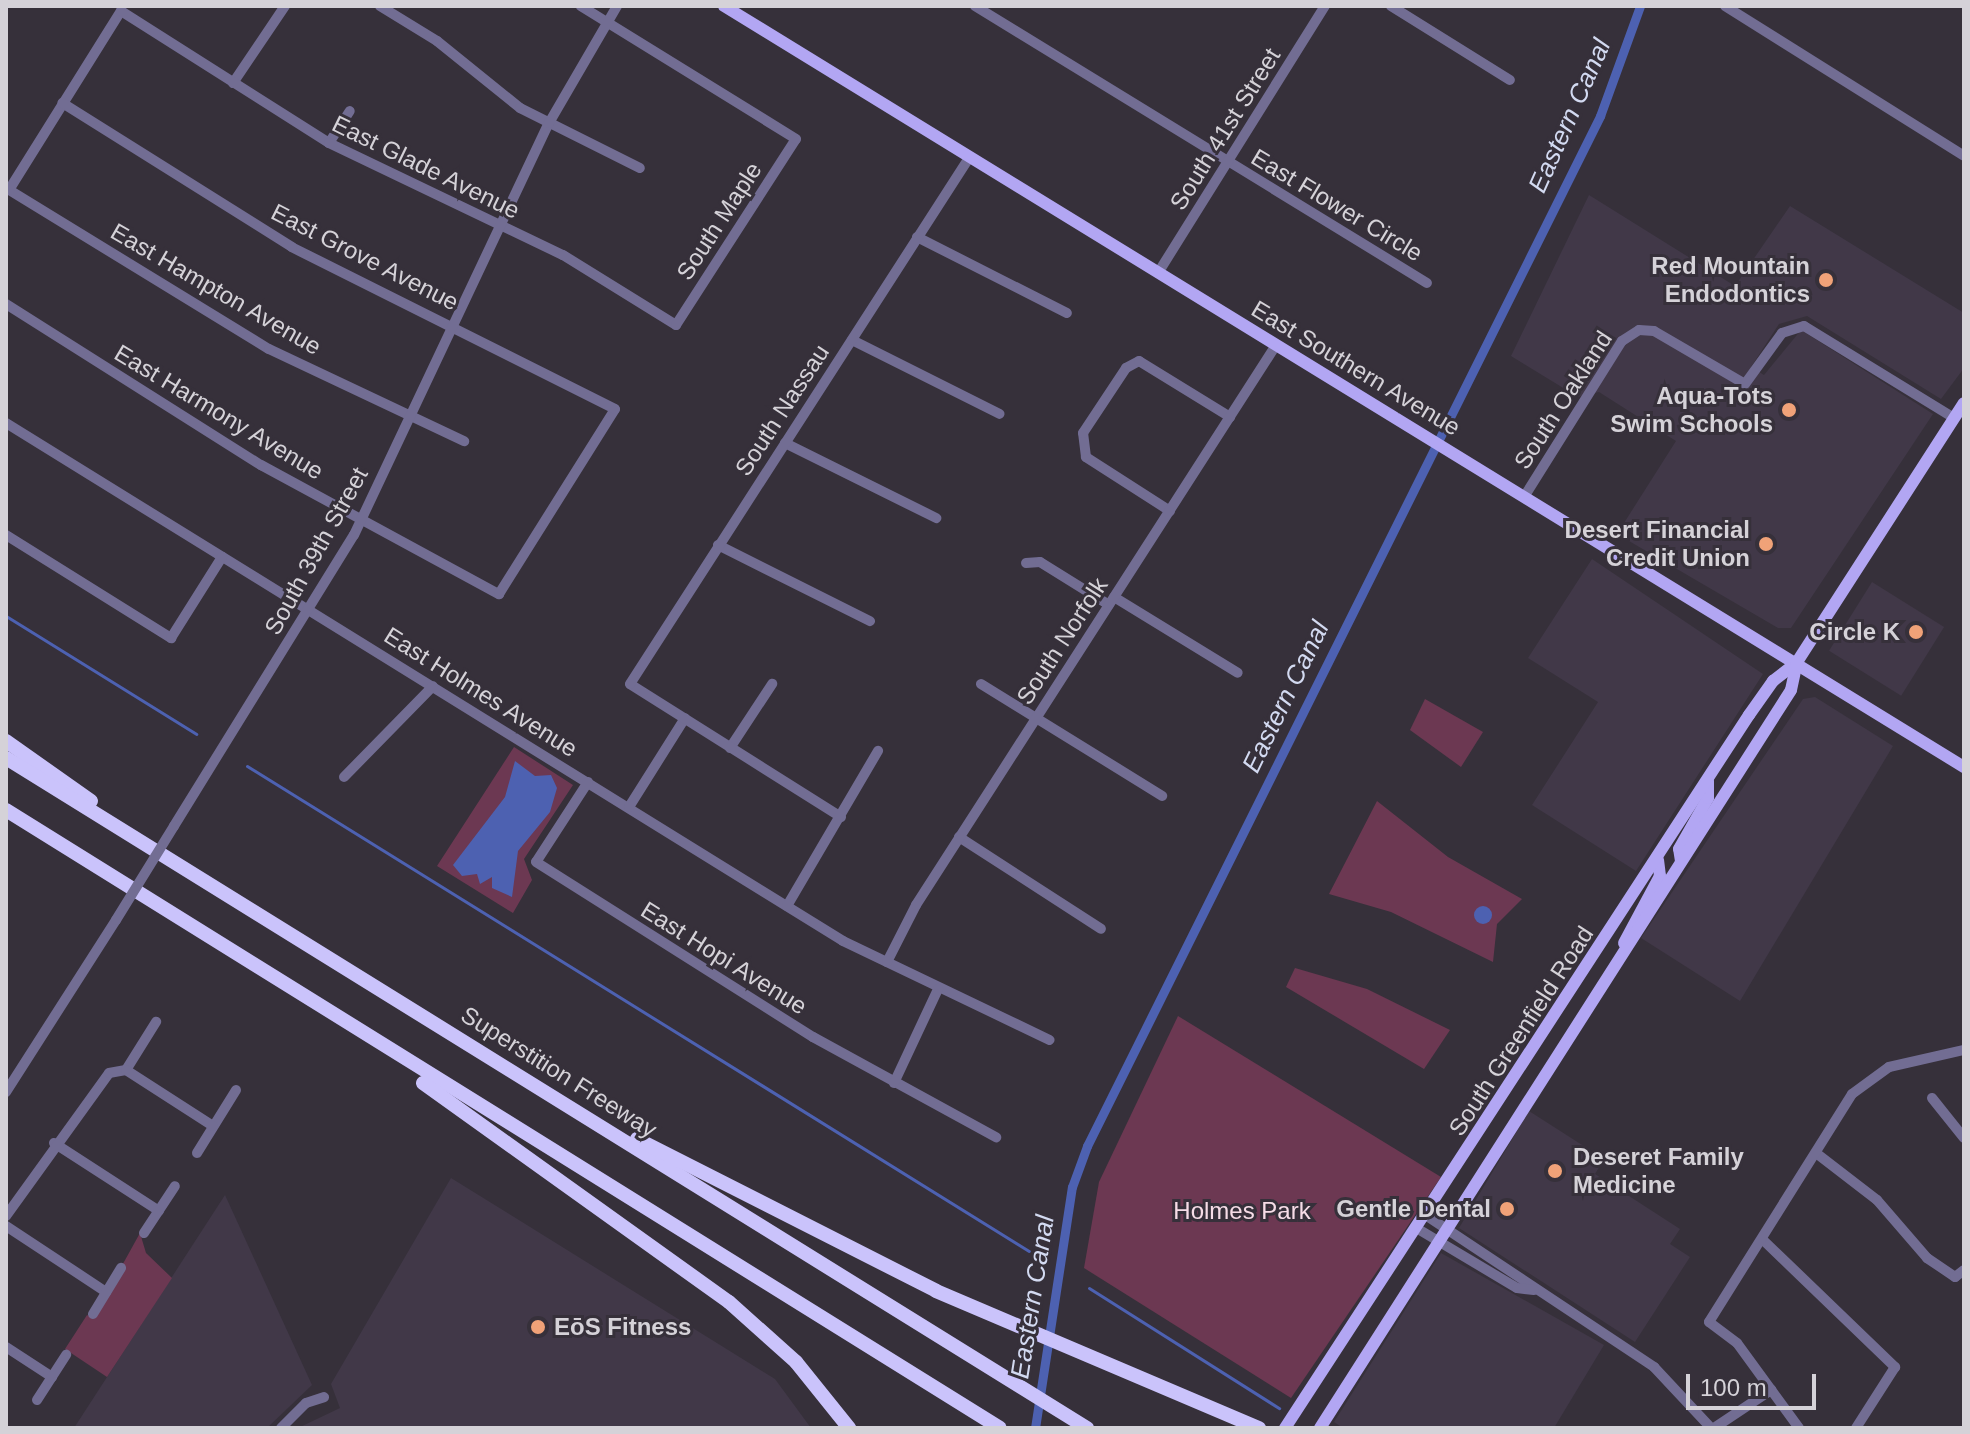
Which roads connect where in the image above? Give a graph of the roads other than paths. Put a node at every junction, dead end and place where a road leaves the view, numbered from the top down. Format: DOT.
graph roads {
  1 [pos="285,6"];
  2 [pos="380,6"];
  3 [pos="581,6"];
  4 [pos="617,6"];
  5 [pos="724,6"];
  6 [pos="975,6"];
  7 [pos="1325,6"];
  8 [pos="1391,6"];
  9 [pos="1725,6"];
  10 [pos="607,23"];
  11 [pos="1510,80"];
  12 [pos="233,83"];
  13 [pos="62,103"];
  14 [pos="350,111"];
  15 [pos="549,123"];
  16 [pos="329,143"];
  17 [pos="1964,156"];
  18 [pos="969,158"];
  19 [pos="1226,162"];
  20 [pos="640,168"];
  21 [pos="8,189"];
  22 [pos="499,226"];
  23 [pos="917,237"];
  24 [pos="1158,273"];
  25 [pos="1427,283"];
  26 [pos="6,304"];
  27 [pos="1067,313"];
  28 [pos="453,324"];
  29 [pos="676,325"];
  30 [pos="852,340"];
  31 [pos="1276,345"];
  32 [pos="1964,403"];
  33 [pos="1000,414"];
  34 [pos="410,416"];
  35 [pos="1230,417"];
  36 [pos="1954,418"];
  37 [pos="6,423"];
  38 [pos="464,441"];
  39 [pos="785,443"];
  40 [pos="1524,497"];
  41 [pos="1170,511"];
  42 [pos="363,517"];
  43 [pos="936,518"];
  44 [pos="6,535"];
  45 [pos="718,545"];
  46 [pos="222,557"];
  47 [pos="1026,563"];
  48 [pos="499,594"];
  49 [pos="1112,601"];
  50 [pos="309,609"];
  51 [pos="870,621"];
  52 [pos="1797,662"];
  53 [pos="1238,673"];
  54 [pos="772,684"];
  55 [pos="981,684"];
  56 [pos="433,686"];
  57 [pos="685,718"];
  58 [pos="1036,718"];
  59 [pos="6,741"];
  60 [pos="730,748"];
  61 [pos="878,751"];
  62 [pos="6,758"];
  63 [pos="1964,767"];
  64 [pos="344,777"];
  65 [pos="1708,781"];
  66 [pos="588,782"];
  67 [pos="1162,796"];
  68 [pos="629,807"];
  69 [pos="6,810"];
  70 [pos="841,817"];
  71 [pos="6,819"];
  72 [pos="32,826"];
  73 [pos="959,837"];
  74 [pos="1658,860"];
  75 [pos="1681,861"];
  76 [pos="175,863"];
  77 [pos="787,906"];
  78 [pos="1101,929"];
  79 [pos="1622,954"];
  80 [pos="887,962"];
  81 [pos="938,989"];
  82 [pos="156,1022"];
  83 [pos="340,1022"];
  84 [pos="1050,1040"];
  85 [pos="1964,1050"];
  86 [pos="126,1070"];
  87 [pos="894,1083"];
  88 [pos="236,1090"];
  89 [pos="6,1092"];
  90 [pos="1932,1098"];
  91 [pos="213,1126"];
  92 [pos="614,1131"];
  93 [pos="996,1137"];
  94 [pos="1964,1138"];
  95 [pos="54,1143"];
  96 [pos="197,1153"];
  97 [pos="1816,1153"];
  98 [pos="175,1186"];
  99 [pos="159,1211"];
  100 [pos="6,1216"];
  101 [pos="1427,1216"];
  102 [pos="6,1226"];
  103 [pos="1443,1227"];
  104 [pos="1418,1229"];
  105 [pos="144,1233"];
  106 [pos="1436,1239"];
  107 [pos="1762,1239"];
  108 [pos="121,1268"];
  109 [pos="1959,1273"];
  110 [pos="1534,1290"];
  111 [pos="106,1292"];
  112 [pos="93,1314"];
  113 [pos="6,1347"];
  114 [pos="66,1355"];
  115 [pos="52,1377"];
  116 [pos="1771,1390"];
  117 [pos="324,1397"];
  118 [pos="37,1400"];
  119 [pos="281,1428"];
  120 [pos="849,1428"];
  121 [pos="1000,1428"];
  122 [pos="1087,1428"];
  123 [pos="1259,1428"];
  124 [pos="1285,1428"];
  125 [pos="1320,1428"];
  126 [pos="1712,1428"];
  127 [pos="1799,1428"];
  128 [pos="1856,1428"];
  1 -- 12 [label="street"];
  2 -- 15 [label="street"];
  3 -- 10 [label="street"];
  4 -- 10 [label="street, South 39th Street"];
  5 -- 18 [label="main road, East Southern Avenue"];
  6 -- 19 [label="street, East Flower Circle"];
  7 -- 19 [label="street, South 41st Street"];
  8 -- 11 [label="street"];
  9 -- 17 [label="street"];
  10 -- 15 [label="street, South 39th Street"];
  10 -- 29 [label="street, South Maple"];
  12 -- 13 [label="street, East Glade Avenue"];
  12 -- 16 [label="street, East Glade Avenue"];
  13 -- 21 [label="street"];
  13 -- 28 [label="street, East Grove Avenue"];
  14 -- 16 [label="street"];
  15 -- 20 [label="street"];
  15 -- 22 [label="street, South 39th Street"];
  16 -- 22 [label="street, East Glade Avenue"];
  18 -- 23 [label="street, South Nassau"];
  18 -- 24 [label="main road, East Southern Avenue"];
  19 -- 24 [label="street, South 41st Street"];
  19 -- 25 [label="street, East Flower Circle"];
  21 -- 34 [label="street, East Hampton Avenue"];
  22 -- 28 [label="street, South 39th Street"];
  22 -- 29 [label="street, East Glade Avenue"];
  23 -- 27 [label="street"];
  23 -- 30 [label="street, South Nassau"];
  24 -- 31 [label="main road, East Southern Avenue"];
  26 -- 42 [label="street, East Harmony Avenue"];
  28 -- 34 [label="street, South 39th Street"];
  28 -- 48 [label="street, East Grove Avenue"];
  30 -- 33 [label="street"];
  30 -- 39 [label="street, South Nassau"];
  31 -- 35 [label="street, South Norfolk"];
  31 -- 40 [label="main road, East Southern Avenue"];
  32 -- 36 [label="main road, South Greenfield Road"];
  34 -- 38 [label="street, East Hampton Avenue"];
  34 -- 42 [label="street, South 39th Street"];
  35 -- 41 [label="street, South Norfolk"];
  35 -- 41 [label="street"];
  36 -- 40 [label="street, South Oakland"];
  36 -- 52 [label="main road, South Greenfield Road"];
  37 -- 46 [label="street, East Holmes Avenue"];
  39 -- 43 [label="street"];
  39 -- 45 [label="street, South Nassau"];
  40 -- 52 [label="main road, East Southern Avenue"];
  41 -- 49 [label="street, South Norfolk"];
  42 -- 48 [label="street, East Harmony Avenue"];
  42 -- 50 [label="street, South 39th Street"];
  44 -- 46 [label="street"];
  45 -- 51 [label="street"];
  45 -- 57 [label="street, South Nassau"];
  46 -- 50 [label="street, East Holmes Avenue"];
  47 -- 49 [label="street"];
  49 -- 53 [label="street"];
  49 -- 58 [label="street, South Norfolk"];
  50 -- 56 [label="street, East Holmes Avenue"];
  50 -- 89 [label="street, South 39th Street, bridge"];
  52 -- 63 [label="main road, East Southern Avenue"];
  52 -- 65 [label="main road, South Greenfield Road"];
  52 -- 75 [label="main road, South Greenfield Road"];
  54 -- 60 [label="street"];
  55 -- 58 [label="street"];
  56 -- 64 [label="street"];
  56 -- 66 [label="street, East Holmes Avenue"];
  57 -- 60 [label="street"];
  57 -- 68 [label="street"];
  58 -- 67 [label="street"];
  58 -- 73 [label="street, South Norfolk"];
  59 -- 76 [label="highway"];
  60 -- 70 [label="street"];
  61 -- 70 [label="street"];
  62 -- 76 [label="highway, Superstition Freeway"];
  65 -- 74 [label="main road, South Greenfield Road"];
  65 -- 75 [label="main road"];
  66 -- 68 [label="street, East Holmes Avenue"];
  66 -- 87 [label="street, East Hopi Avenue"];
  68 -- 77 [label="street, East Holmes Avenue"];
  69 -- 72 [label="highway"];
  70 -- 77 [label="street"];
  71 -- 72 [label="highway"];
  72 -- 83 [label="highway"];
  73 -- 78 [label="street"];
  73 -- 80 [label="street, South Norfolk"];
  74 -- 79 [label="main road"];
  74 -- 101 [label="main road, South Greenfield Road"];
  75 -- 79 [label="main road, South Greenfield Road"];
  76 -- 92 [label="highway, Superstition Freeway"];
  77 -- 80 [label="street, East Holmes Avenue"];
  79 -- 103 [label="main road, South Greenfield Road"];
  80 -- 81 [label="street, East Holmes Avenue"];
  81 -- 84 [label="street, East Holmes Avenue"];
  81 -- 87 [label="street"];
  82 -- 86 [label="street"];
  83 -- 120 [label="highway"];
  83 -- 121 [label="highway"];
  85 -- 97 [label="street"];
  86 -- 91 [label="street"];
  86 -- 95 [label="street"];
  87 -- 93 [label="street, East Hopi Avenue"];
  88 -- 91 [label="street"];
  90 -- 94 [label="street"];
  91 -- 96 [label="street"];
  92 -- 122 [label="highway, Superstition Freeway"];
  92 -- 123 [label="highway"];
  95 -- 99 [label="street"];
  95 -- 100 [label="street"];
  97 -- 107 [label="street"];
  97 -- 109 [label="street"];
  98 -- 99 [label="street"];
  99 -- 105 [label="street"];
  101 -- 103 [label="street"];
  101 -- 104 [label="main road, South Greenfield Road"];
  102 -- 111 [label="street"];
  103 -- 106 [label="main road, South Greenfield Road"];
  103 -- 110 [label="street"];
  104 -- 106 [label="street"];
  104 -- 124 [label="main road, South Greenfield Road"];
  106 -- 110 [label="street"];
  106 -- 125 [label="main road, South Greenfield Road"];
  107 -- 116 [label="street"];
  107 -- 128 [label="street"];
  108 -- 111 [label="street"];
  110 -- 126 [label="street"];
  111 -- 112 [label="street"];
  113 -- 115 [label="street"];
  114 -- 115 [label="street"];
  115 -- 118 [label="street"];
  116 -- 126 [label="street"];
  116 -- 127 [label="street"];
  117 -- 119 [label="street"];
}
